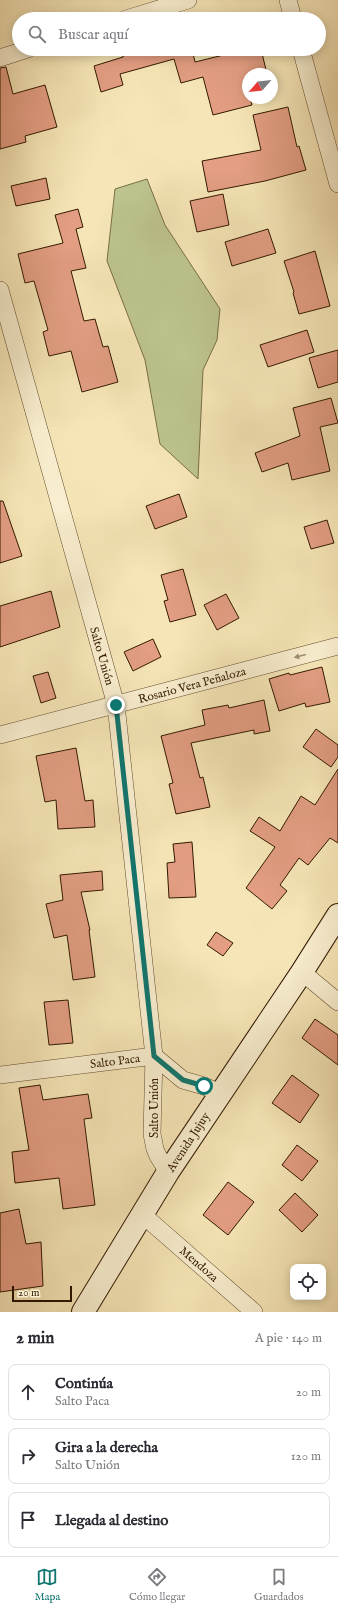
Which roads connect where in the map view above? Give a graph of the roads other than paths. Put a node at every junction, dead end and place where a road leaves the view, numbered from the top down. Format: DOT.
graph roads {
  1 [pos="188,0"];
  2 [pos="288,0"];
  3 [pos="149,12"];
  4 [pos="291,12"];
  5 [pos="12,54"];
  6 [pos="303,56"];
  7 [pos="0,58"];
  8 [pos="338,184"];
  9 [pos="0,290"];
  10 [pos="338,646"];
  11 [pos="116,705"];
  12 [pos="0,735"];
  13 [pos="338,915"];
  14 [pos="302,972"];
  15 [pos="338,1002"];
  16 [pos="154,1056"];
  17 [pos="0,1075"];
  18 [pos="220,1093"];
  19 [pos="168,1172"];
  20 [pos="143,1215"];
  21 [pos="83,1312"];
  22 [pos="254,1312"];
  1 -- 3 [label="street"];
  2 -- 4 [label="street"];
  5 -- 7 [label="street"];
  6 -- 8 [label="street"];
  9 -- 11 [label="street, Salto Unión"];
  10 -- 11 [label="street, Rosario Vera Peñaloza, one-way"];
  11 -- 12 [label="street, Rosario Vera Peñaloza"];
  11 -- 16 [label="street, Salto Unión"];
  13 -- 14 [label="street, Avenida Jujuy"];
  14 -- 15 [label="street"];
  14 -- 18 [label="street, Avenida Jujuy"];
  16 -- 17 [label="street, Salto Paca"];
  16 -- 18 [label="street, Salto Paca"];
  16 -- 19 [label="street, Salto Unión"];
  18 -- 19 [label="street, Avenida Jujuy"];
  19 -- 20 [label="street, Avenida Jujuy"];
  20 -- 21 [label="street, Avenida Jujuy"];
  20 -- 22 [label="street, Mendoza"];
}
